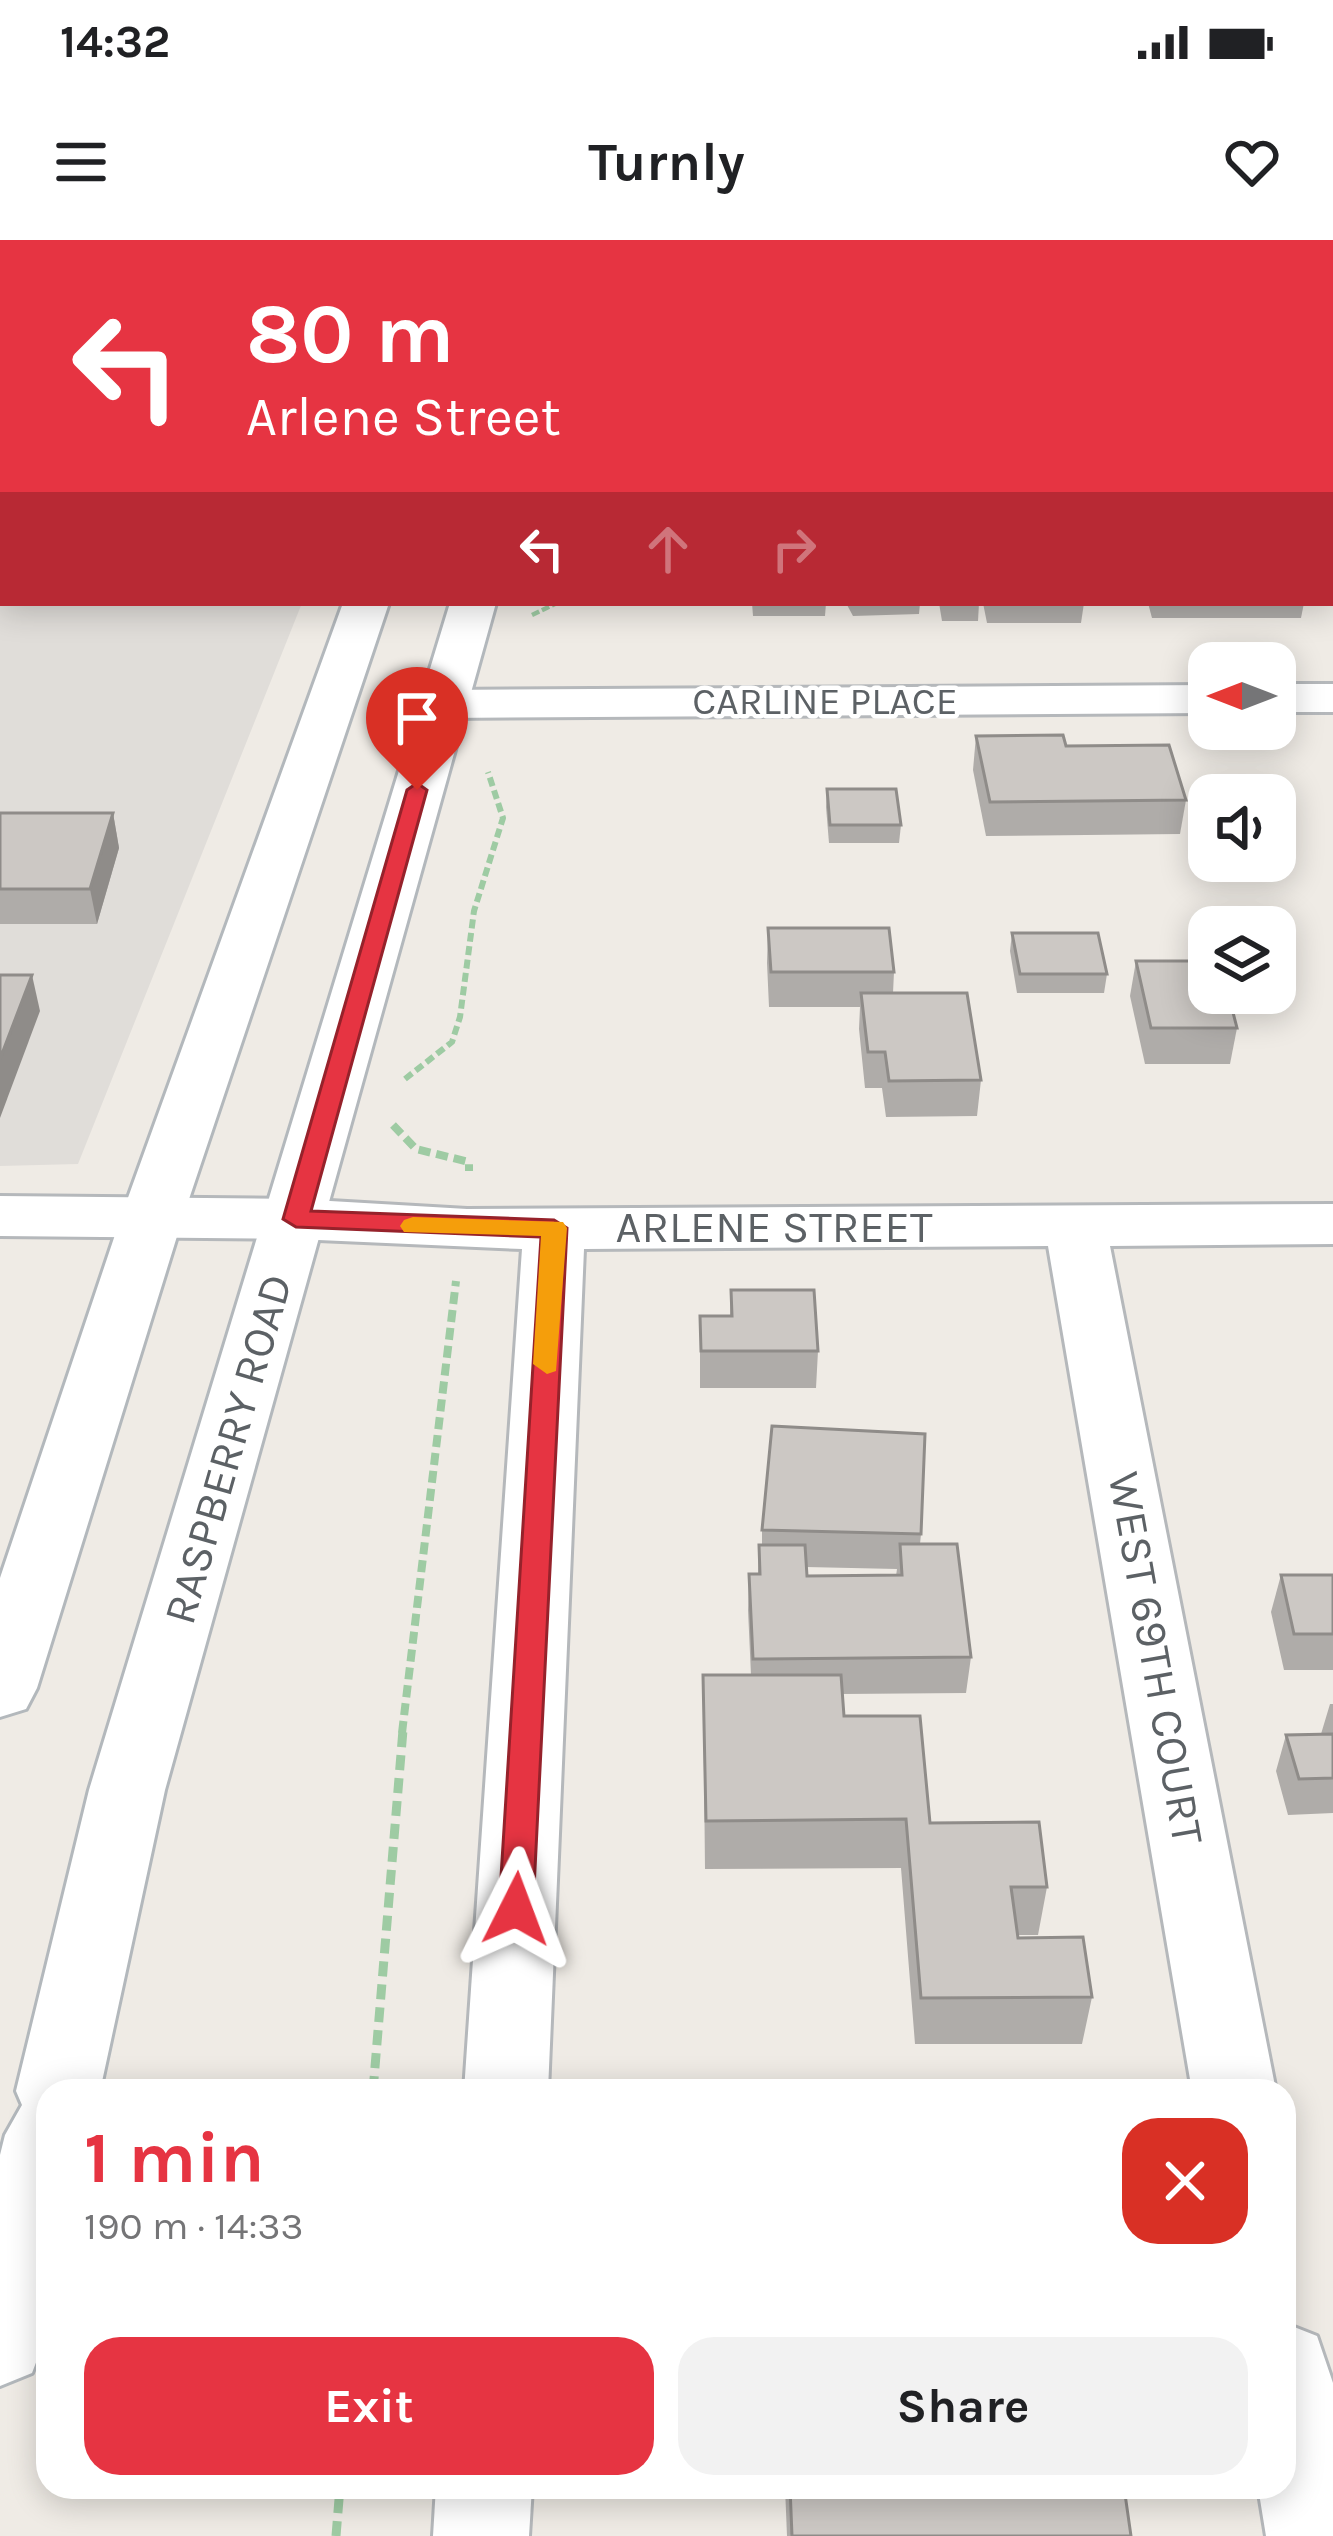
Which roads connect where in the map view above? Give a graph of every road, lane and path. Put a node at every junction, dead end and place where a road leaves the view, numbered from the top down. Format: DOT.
graph roads {
  1 [pos="365,606"];
  2 [pos="472,606"];
  3 [pos="551,606"];
  4 [pos="1296,698"];
  5 [pos="1333,698"];
  6 [pos="1188,699"];
  7 [pos="518,703"];
  8 [pos="441,704"];
  9 [pos="394,1088"];
  10 [pos="394,1108"];
  11 [pos="0,1216"];
  12 [pos="152,1217"];
  13 [pos="296,1219"];
  14 [pos="1333,1224"];
  15 [pos="1076,1225"];
  16 [pos="554,1228"];
  17 [pos="467,1229"];
  18 [pos="0,1688"];
  19 [pos="61,2079"];
  20 [pos="374,2079"];
  21 [pos="507,2079"];
  22 [pos="1232,2079"];
  23 [pos="36,2186"];
  24 [pos="0,2341"];
  25 [pos="1296,2435"];
  26 [pos="339,2499"];
  27 [pos="483,2499"];
  28 [pos="336,2536"];
  29 [pos="481,2536"];
  30 [pos="1314,2536"];
  1 -- 12 [label="street"];
  2 -- 8 [label="street, RASPBERRY ROAD"];
  3 -- 7 [label="path"];
  4 -- 5 [label="street"];
  6 -- 7 [label="street, CARLINE PLACE"];
  7 -- 8 [label="street, CARLINE PLACE"];
  7 -- 9 [label="path"];
  8 -- 13 [label="street, RASPBERRY ROAD"];
  10 -- 17 [label="path"];
  11 -- 12 [label="street, ARLENE STREET"];
  12 -- 13 [label="street, ARLENE STREET"];
  12 -- 18 [label="street"];
  13 -- 17 [label="street, ARLENE STREET"];
  13 -- 19 [label="street, RASPBERRY ROAD"];
  14 -- 15 [label="street, ARLENE STREET"];
  15 -- 16 [label="street, ARLENE STREET"];
  15 -- 22 [label="street, WEST 69TH COURT"];
  16 -- 17 [label="street, ARLENE STREET"];
  16 -- 21 [label="street"];
  17 -- 20 [label="path"];
  23 -- 24 [label="street"];
  25 -- 30 [label="street"];
  26 -- 28 [label="path"];
  27 -- 29 [label="street"];
}
